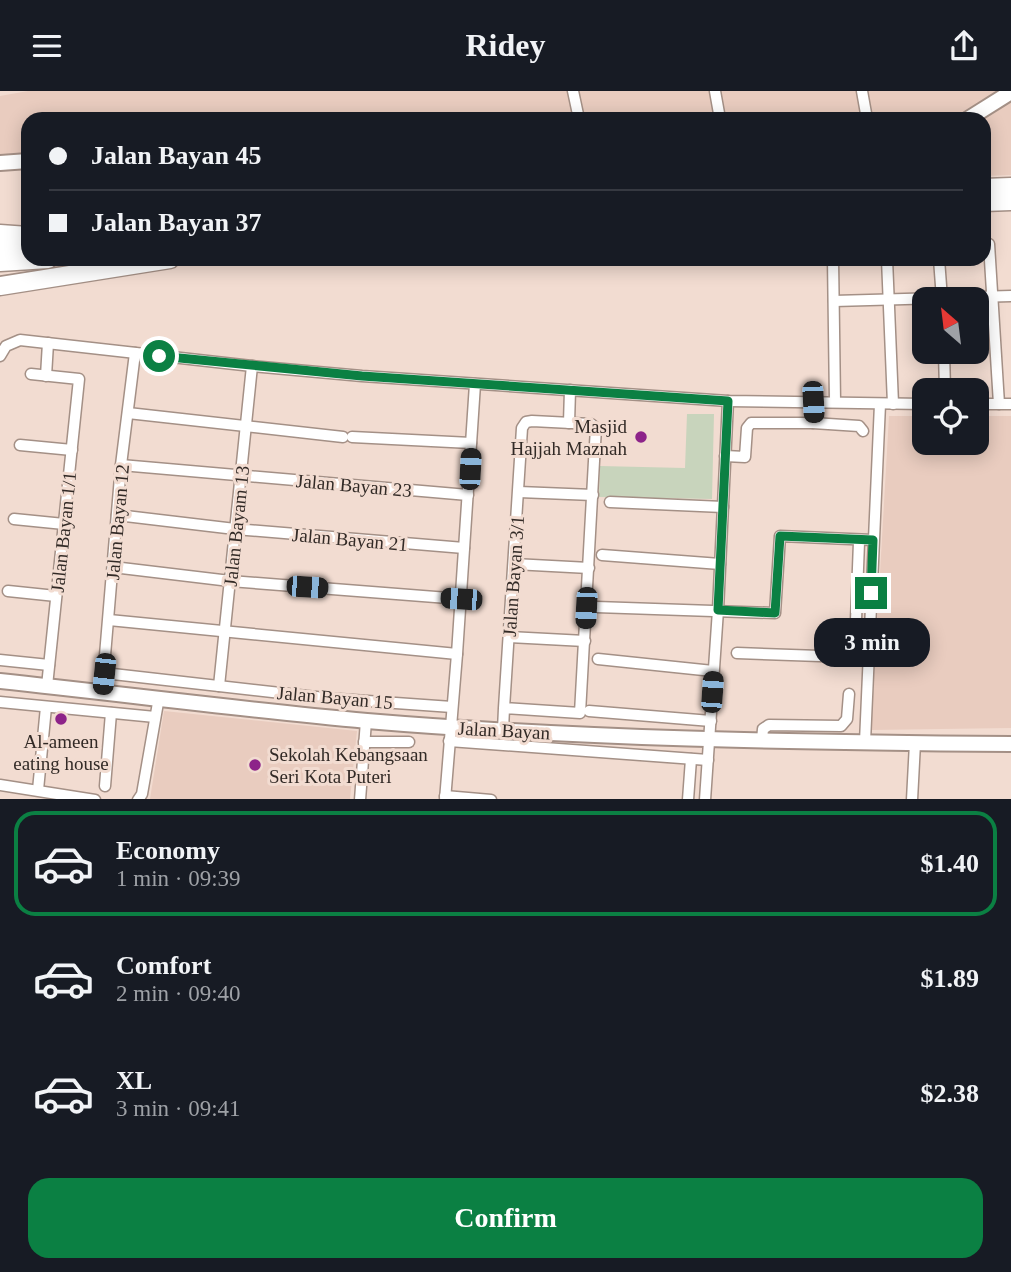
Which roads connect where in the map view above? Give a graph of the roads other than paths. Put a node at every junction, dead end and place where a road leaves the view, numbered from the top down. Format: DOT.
graph roads {
  1 [pos="573,91"];
  2 [pos="715,91"];
  3 [pos="862,91"];
  4 [pos="1008,92"];
  5 [pos="578,112"];
  6 [pos="719,112"];
  7 [pos="866,112"];
  8 [pos="978,112"];
  9 [pos="21,162"];
  10 [pos="0,163"];
  11 [pos="1011,187"];
  12 [pos="991,188"];
  13 [pos="1011,201"];
  14 [pos="991,202"];
  15 [pos="0,233"];
  16 [pos="21,235"];
  17 [pos="21,246"];
  18 [pos="0,247"];
  19 [pos="21,261"];
  20 [pos="0,262"];
  21 [pos="126,266"];
  22 [pos="833,266"];
  23 [pos="888,266"];
  24 [pos="940,266"];
  25 [pos="991,266"];
  26 [pos="0,286"];
  27 [pos="941,287"];
  28 [pos="1011,296"];
  29 [pos="989,297"];
  30 [pos="993,297"];
  31 [pos="890,300"];
  32 [pos="912,300"];
  33 [pos="834,301"];
  34 [pos="48,343"];
  35 [pos="135,353"];
  36 [pos="0,356"];
  37 [pos="252,366"];
  38 [pos="31,374"];
  39 [pos="46,376"];
  40 [pos="475,384"];
  41 [pos="570,390"];
  42 [pos="728,401"];
  43 [pos="813,402"];
  44 [pos="835,402"];
  45 [pos="880,404"];
  46 [pos="893,404"];
  47 [pos="912,404"];
  48 [pos="989,404"];
  49 [pos="999,404"];
  50 [pos="1011,404"];
  51 [pos="128,413"];
  52 [pos="569,423"];
  53 [pos="813,423"];
  54 [pos="246,426"];
  55 [pos="863,431"];
  56 [pos="471,443"];
  57 [pos="20,445"];
  58 [pos="72,450"];
  59 [pos="725,456"];
  60 [pos="121,465"];
  61 [pos="241,476"];
  62 [pos="519,492"];
  63 [pos="468,495"];
  64 [pos="593,495"];
  65 [pos="610,502"];
  66 [pos="723,507"];
  67 [pos="117,515"];
  68 [pos="13,519"];
  69 [pos="64,524"];
  70 [pos="235,529"];
  71 [pos="873,540"];
  72 [pos="859,542"];
  73 [pos="464,548"];
  74 [pos="602,555"];
  75 [pos="514,563"];
  76 [pos="720,564"];
  77 [pos="113,567"];
  78 [pos="589,568"];
  79 [pos="230,581"];
  80 [pos="8,591"];
  81 [pos="57,596"];
  82 [pos="461,599"];
  83 [pos="596,607"];
  84 [pos="718,610"];
  85 [pos="109,620"];
  86 [pos="225,632"];
  87 [pos="509,637"];
  88 [pos="584,641"];
  89 [pos="855,646"];
  90 [pos="869,646"];
  91 [pos="737,653"];
  92 [pos="457,654"];
  93 [pos="598,659"];
  94 [pos="0,660"];
  95 [pos="49,665"];
  96 [pos="713,671"];
  97 [pos="104,674"];
  98 [pos="0,681"];
  99 [pos="219,685"];
  100 [pos="47,686"];
  101 [pos="102,691"];
  102 [pos="849,694"];
  103 [pos="159,697"];
  104 [pos="0,702"];
  105 [pos="46,707"];
  106 [pos="452,707"];
  107 [pos="504,708"];
  108 [pos="589,711"];
  109 [pos="111,713"];
  110 [pos="155,717"];
  111 [pos="366,720"];
  112 [pos="711,721"];
  113 [pos="503,730"];
  114 [pos="449,734"];
  115 [pos="709,738"];
  116 [pos="762,740"];
  117 [pos="364,742"];
  118 [pos="409,742"];
  119 [pos="865,742"];
  120 [pos="915,743"];
  121 [pos="1011,744"];
  122 [pos="691,759"];
  123 [pos="708,760"];
  124 [pos="0,785"];
  125 [pos="105,786"];
  126 [pos="38,790"];
  127 [pos="445,798"];
  128 [pos="89,799"];
  129 [pos="139,799"];
  130 [pos="360,799"];
  131 [pos="468,799"];
  132 [pos="688,799"];
  133 [pos="705,799"];
  134 [pos="912,799"];
  1 -- 5 [label="street"];
  2 -- 6 [label="street"];
  3 -- 7 [label="street"];
  4 -- 8 [label="street"];
  9 -- 10 [label="street"];
  11 -- 12 [label="highway"];
  13 -- 14 [label="highway"];
  15 -- 16 [label="highway"];
  17 -- 18 [label="highway"];
  19 -- 20 [label="highway"];
  21 -- 26 [label="highway"];
  22 -- 33 [label="street"];
  23 -- 31 [label="street"];
  24 -- 27 [label="street"];
  25 -- 30 [label="street"];
  28 -- 30 [label="street"];
  29 -- 30 [label="street"];
  30 -- 49 [label="street"];
  31 -- 32 [label="street"];
  31 -- 33 [label="street"];
  31 -- 46 [label="street"];
  33 -- 44 [label="street"];
  34 -- 35 [label="street"];
  34 -- 36 [label="street"];
  34 -- 39 [label="street"];
  35 -- 37 [label="street"];
  35 -- 51 [label="street, Jalan Bayan 12"];
  37 -- 40 [label="street"];
  37 -- 54 [label="street, Jalan Bayam 13"];
  38 -- 39 [label="street"];
  39 -- 58 [label="street, Jalan Bayan 1/1"];
  40 -- 41 [label="street"];
  40 -- 56 [label="street"];
  41 -- 42 [label="street"];
  41 -- 52 [label="street"];
  42 -- 43 [label="street"];
  42 -- 59 [label="street"];
  43 -- 44 [label="street"];
  43 -- 53 [label="street"];
  44 -- 45 [label="street"];
  45 -- 46 [label="street"];
  45 -- 71 [label="street"];
  46 -- 47 [label="street"];
  48 -- 49 [label="street"];
  49 -- 50 [label="street"];
  51 -- 54 [label="street"];
  51 -- 60 [label="street, Jalan Bayan 12"];
  52 -- 62 [label="street, Jalan Bayan 3/1"];
  52 -- 64 [label="street"];
  53 -- 55 [label="street"];
  53 -- 59 [label="street"];
  54 -- 56 [label="street"];
  54 -- 61 [label="street, Jalan Bayam 13"];
  56 -- 63 [label="street"];
  57 -- 58 [label="street"];
  58 -- 69 [label="street, Jalan Bayan 1/1"];
  59 -- 66 [label="street"];
  60 -- 61 [label="street, Jalan Bayan 23"];
  60 -- 67 [label="street, Jalan Bayan 12"];
  61 -- 63 [label="street, Jalan Bayan 23"];
  61 -- 70 [label="street, Jalan Bayam 13"];
  62 -- 64 [label="street"];
  62 -- 75 [label="street, Jalan Bayan 3/1"];
  63 -- 73 [label="street"];
  64 -- 78 [label="street"];
  65 -- 66 [label="street"];
  66 -- 76 [label="street"];
  67 -- 70 [label="street, Jalan Bayan 21"];
  67 -- 77 [label="street, Jalan Bayan 12"];
  68 -- 69 [label="street"];
  69 -- 81 [label="street, Jalan Bayan 1/1"];
  70 -- 73 [label="street, Jalan Bayan 21"];
  70 -- 79 [label="street, Jalan Bayam 13"];
  71 -- 84 [label="street"];
  71 -- 90 [label="street"];
  72 -- 89 [label="street"];
  73 -- 82 [label="street"];
  74 -- 76 [label="street"];
  75 -- 78 [label="street"];
  75 -- 87 [label="street, Jalan Bayan 3/1"];
  76 -- 84 [label="street"];
  77 -- 79 [label="street"];
  77 -- 85 [label="street, Jalan Bayan 12"];
  78 -- 88 [label="street"];
  79 -- 82 [label="street"];
  79 -- 86 [label="street, Jalan Bayam 13"];
  80 -- 81 [label="street"];
  81 -- 95 [label="street, Jalan Bayan 1/1"];
  82 -- 92 [label="street"];
  83 -- 84 [label="street"];
  84 -- 96 [label="street"];
  85 -- 86 [label="street"];
  85 -- 97 [label="street, Jalan Bayan 12"];
  86 -- 92 [label="street"];
  86 -- 99 [label="street, Jalan Bayam 13"];
  87 -- 88 [label="street"];
  87 -- 107 [label="street, Jalan Bayan 3/1"];
  88 -- 107 [label="street"];
  89 -- 90 [label="street"];
  89 -- 91 [label="street"];
  90 -- 119 [label="street"];
  92 -- 106 [label="street"];
  93 -- 96 [label="street"];
  94 -- 95 [label="street"];
  95 -- 100 [label="street, Jalan Bayan 1/1"];
  96 -- 112 [label="street"];
  97 -- 99 [label="street, Jalan Bayan 15"];
  97 -- 101 [label="street, Jalan Bayan 12"];
  98 -- 100 [label="street, Jalan Bayan"];
  99 -- 106 [label="street, Jalan Bayan 15"];
  100 -- 101 [label="street, Jalan Bayan"];
  101 -- 103 [label="street, Jalan Bayan"];
  102 -- 116 [label="street"];
  103 -- 110 [label="street"];
  103 -- 111 [label="street, Jalan Bayan"];
  104 -- 105 [label="street"];
  105 -- 109 [label="street"];
  105 -- 126 [label="street"];
  106 -- 114 [label="street"];
  107 -- 113 [label="street, Jalan Bayan 3/1"];
  108 -- 112 [label="street"];
  109 -- 110 [label="street"];
  109 -- 125 [label="street"];
  110 -- 129 [label="street"];
  111 -- 114 [label="street, Jalan Bayan"];
  111 -- 117 [label="street"];
  112 -- 115 [label="street"];
  113 -- 114 [label="street, Jalan Bayan"];
  113 -- 115 [label="street, Jalan Bayan"];
  114 -- 122 [label="street"];
  114 -- 127 [label="street"];
  115 -- 116 [label="street, Jalan Bayan"];
  115 -- 123 [label="street"];
  116 -- 119 [label="street, Jalan Bayan"];
  117 -- 118 [label="street"];
  117 -- 130 [label="street"];
  119 -- 120 [label="street, Jalan Bayan"];
  120 -- 121 [label="street, Jalan Bayan"];
  120 -- 134 [label="street"];
  122 -- 123 [label="street"];
  122 -- 132 [label="street"];
  123 -- 133 [label="street"];
  124 -- 126 [label="street"];
  126 -- 128 [label="street"];
  127 -- 131 [label="street"];
}
